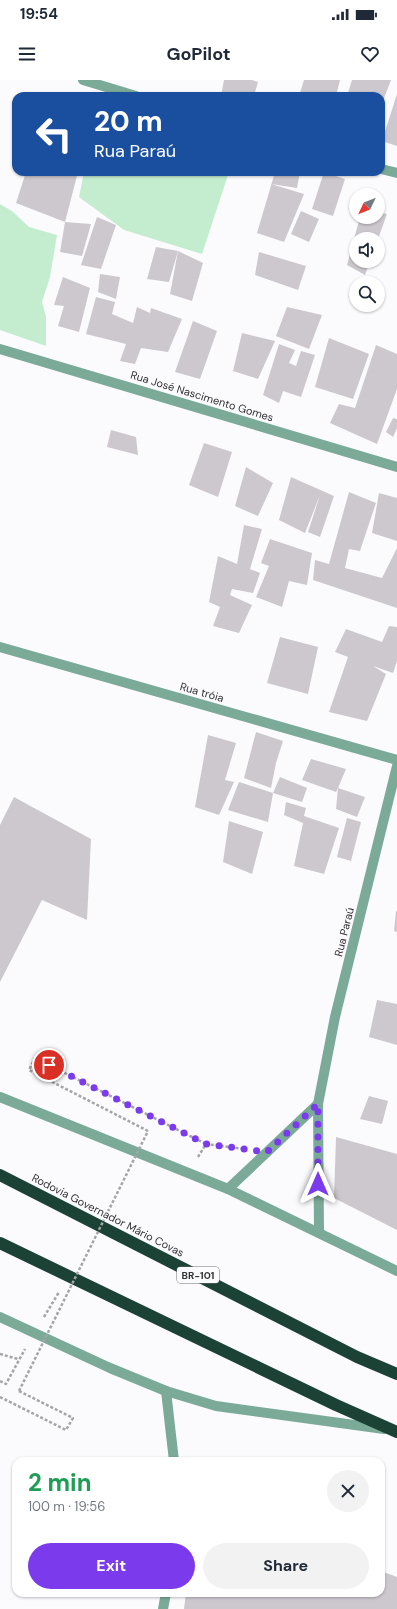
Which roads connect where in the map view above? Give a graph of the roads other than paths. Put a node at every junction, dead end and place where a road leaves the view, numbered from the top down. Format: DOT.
graph roads {
  1 [pos="83,80"];
  2 [pos="123,92"];
  3 [pos="385,170"];
  4 [pos="397,174"];
  5 [pos="0,349"];
  6 [pos="397,467"];
  7 [pos="0,647"];
  8 [pos="397,760"];
  9 [pos="397,766"];
  10 [pos="0,1097"];
  11 [pos="318,1104"];
  12 [pos="0,1174"];
  13 [pos="228,1189"];
  14 [pos="319,1232"];
  15 [pos="0,1243"];
  16 [pos="397,1272"];
  17 [pos="0,1317"];
  18 [pos="397,1374"];
  19 [pos="166,1391"];
  20 [pos="394,1431"];
  21 [pos="174,1457"];
  22 [pos="165,1597"];
  23 [pos="163,1609"];
  1 -- 2 [label="street"];
  3 -- 4 [label="street"];
  5 -- 6 [label="street, Rua José Nascimento Gomes"];
  7 -- 8 [label="street, Rua tróia"];
  9 -- 11 [label="street, Rua Paraú"];
  10 -- 13 [label="street"];
  11 -- 13 [label="street"];
  11 -- 14 [label="street, Rua Paraú"];
  12 -- 18 [label="highway, Rodovia Governador Mário Covas / BR-101"];
  13 -- 14 [label="street"];
  14 -- 16 [label="street"];
  15 -- 20 [label="highway"];
  17 -- 19 [label="street"];
  19 -- 20 [label="street"];
  19 -- 21 [label="street"];
  22 -- 23 [label="street"];
}
